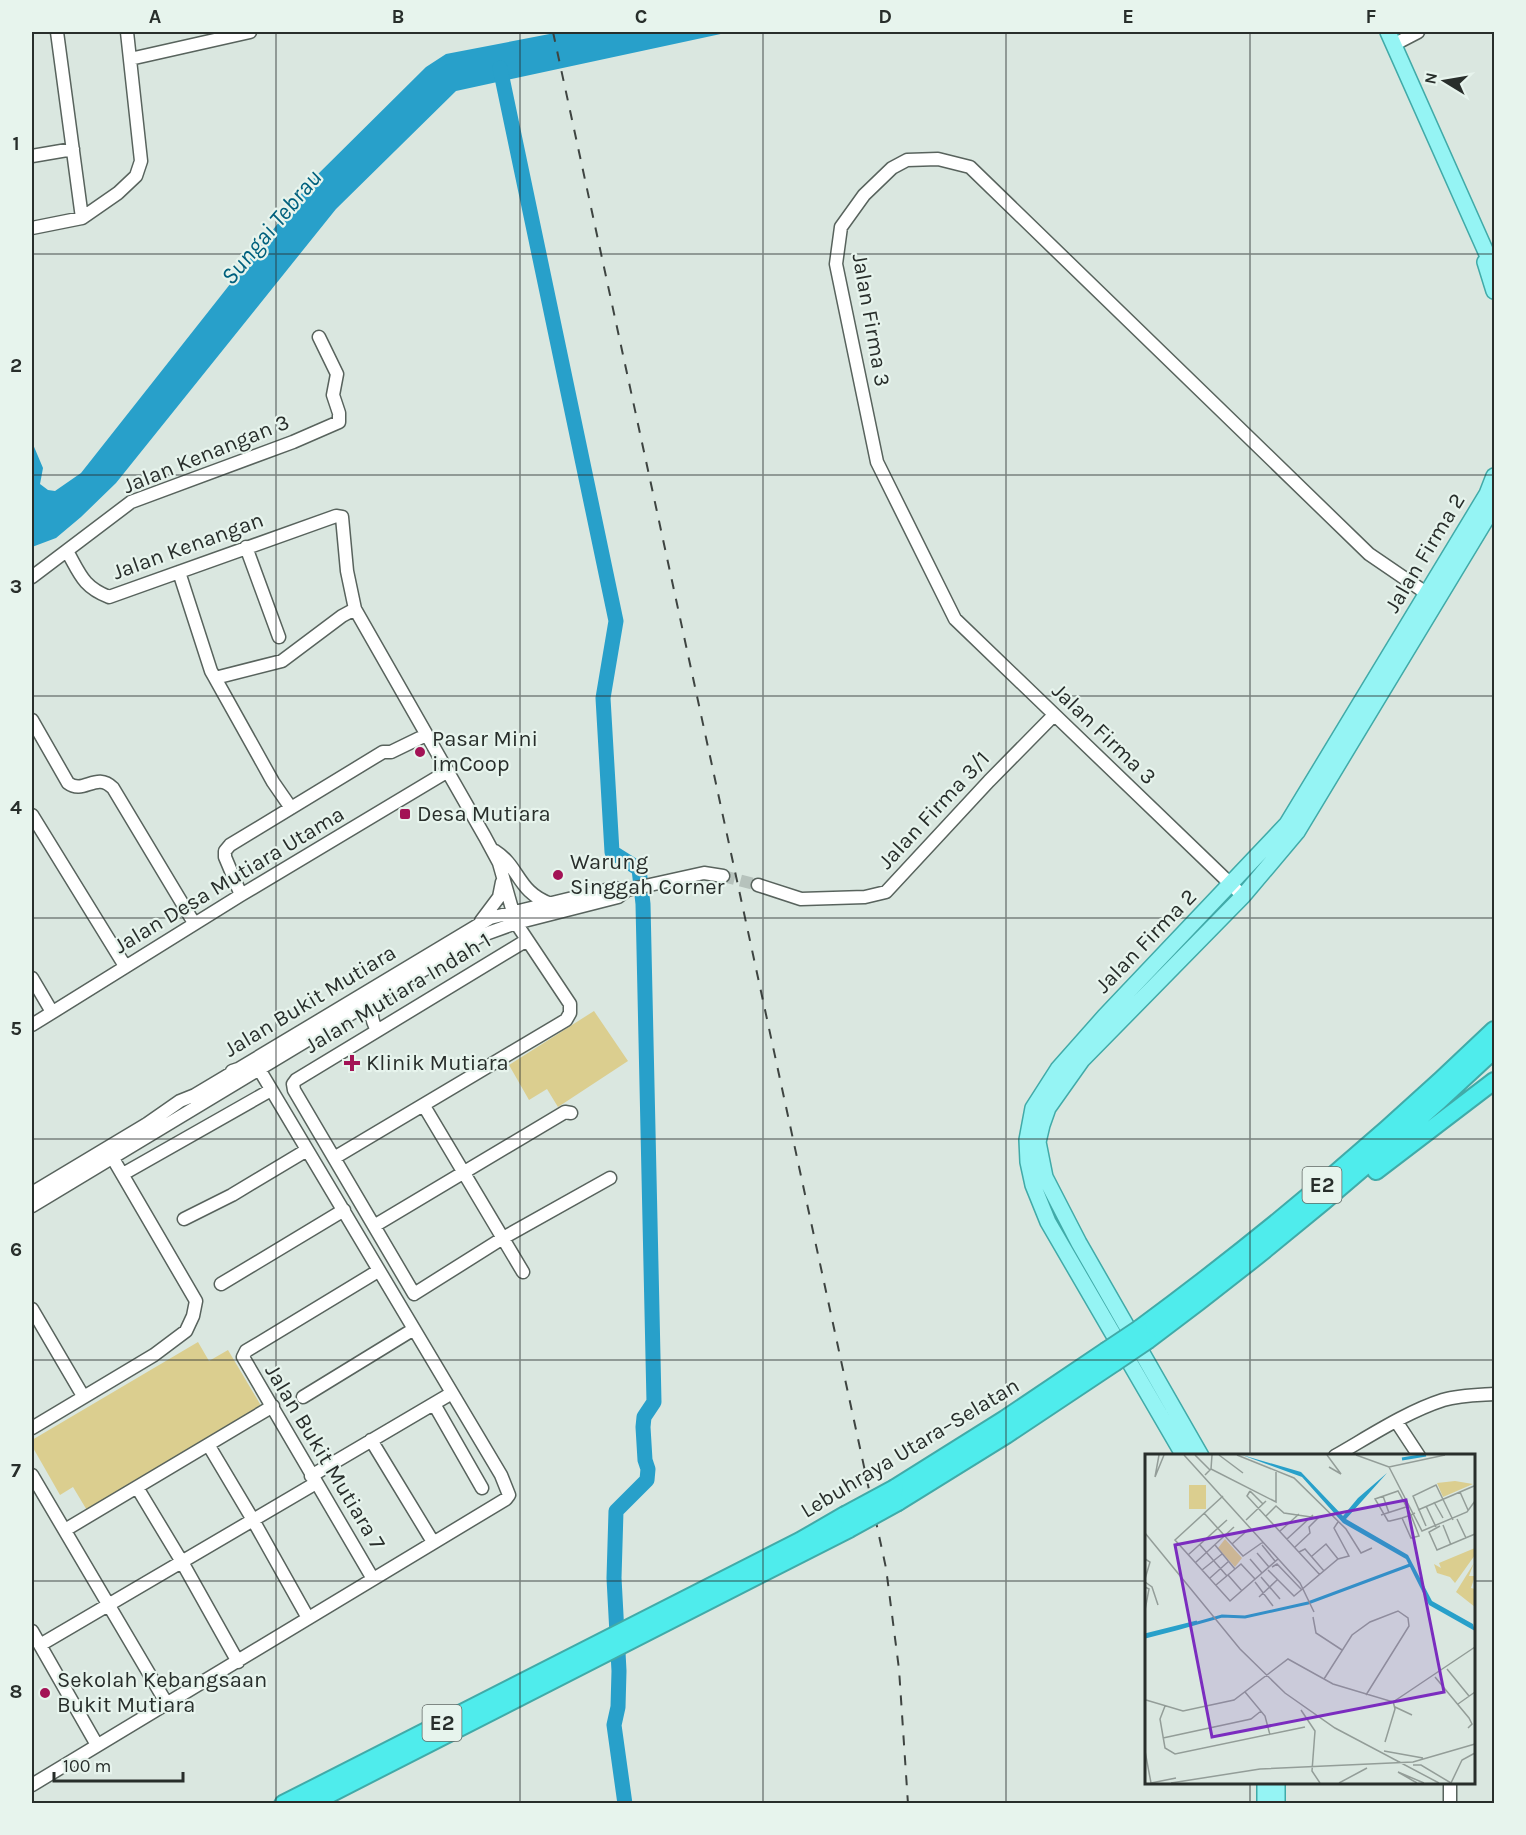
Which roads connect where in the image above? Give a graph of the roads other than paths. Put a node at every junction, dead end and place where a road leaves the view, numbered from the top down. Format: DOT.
graph roads {
  1 [pos="57,32"];
  2 [pos="127,32"];
  3 [pos="250,32"];
  4 [pos="1418,32"];
  5 [pos="1390,38"];
  6 [pos="130,59"];
  7 [pos="73,149"];
  8 [pos="32,156"];
  9 [pos="82,218"];
  10 [pos="1472,220"];
  11 [pos="32,228"];
  12 [pos="1494,270"];
  13 [pos="1494,291"];
  14 [pos="319,337"];
  15 [pos="1494,476"];
  16 [pos="1494,506"];
  17 [pos="246,547"];
  18 [pos="67,551"];
  19 [pos="179,572"];
  20 [pos="32,577"];
  21 [pos="1432,597"];
  22 [pos="355,609"];
  23 [pos="279,637"];
  24 [pos="216,678"];
  25 [pos="1054,715"];
  26 [pos="32,720"];
  27 [pos="426,735"];
  28 [pos="448,771"];
  29 [pos="291,808"];
  30 [pos="32,815"];
  31 [pos="492,849"];
  32 [pos="723,876"];
  33 [pos="503,878"];
  34 [pos="1231,884"];
  35 [pos="758,885"];
  36 [pos="627,890"];
  37 [pos="241,895"];
  38 [pos="1244,896"];
  39 [pos="551,904"];
  40 [pos="515,918"];
  41 [pos="194,923"];
  42 [pos="479,925"];
  43 [pos="527,940"];
  44 [pos="125,966"];
  45 [pos="32,978"];
  46 [pos="384,994"];
  47 [pos="52,1012"];
  48 [pos="343,1017"];
  49 [pos="32,1025"];
  50 [pos="374,1025"];
  51 [pos="1494,1030"];
  52 [pos="274,1046"];
  53 [pos="1494,1050"];
  54 [pos="259,1069"];
  55 [pos="232,1071"];
  56 [pos="1494,1081"];
  57 [pos="271,1090"];
  58 [pos="424,1106"];
  59 [pos="572,1113"];
  60 [pos="307,1150"];
  61 [pos="110,1153"];
  62 [pos="334,1158"];
  63 [pos="464,1173"];
  64 [pos="123,1174"];
  65 [pos="610,1178"];
  66 [pos="32,1193"];
  67 [pos="32,1206"];
  68 [pos="344,1210"];
  69 [pos="184,1219"];
  70 [pos="374,1226"];
  71 [pos="503,1238"];
  72 [pos="1269,1246"];
  73 [pos="378,1271"];
  74 [pos="524,1272"];
  75 [pos="221,1284"];
  76 [pos="32,1309"];
  77 [pos="35,1325"];
  78 [pos="414,1329"];
  79 [pos="1144,1334"];
  80 [pos="452,1392"];
  81 [pos="1494,1394"];
  82 [pos="83,1396"];
  83 [pos="303,1396"];
  84 [pos="434,1404"];
  85 [pos="273,1406"];
  86 [pos="1396,1421"];
  87 [pos="32,1428"];
  88 [pos="371,1440"];
  89 [pos="209,1446"];
  90 [pos="1183,1454"];
  91 [pos="1200,1454"];
  92 [pos="1337,1454"];
  93 [pos="1418,1454"];
  94 [pos="32,1475"];
  95 [pos="314,1480"];
  96 [pos="482,1488"];
  97 [pos="138,1489"];
  98 [pos="253,1520"];
  99 [pos="65,1530"];
  100 [pos="433,1542"];
  101 [pos="182,1562"];
  102 [pos="373,1579"];
  103 [pos="109,1604"];
  104 [pos="308,1618"];
  105 [pos="32,1631"];
  106 [pos="40,1645"];
  107 [pos="603,1648"];
  108 [pos="238,1662"];
  109 [pos="167,1704"];
  110 [pos="97,1745"];
  111 [pos="1265,1784"];
  112 [pos="1277,1784"];
  113 [pos="1450,1784"];
  114 [pos="32,1785"];
  115 [pos="283,1803"];
  116 [pos="310,1803"];
  117 [pos="1265,1803"];
  118 [pos="1277,1803"];
  119 [pos="1450,1803"];
  1 -- 7 [label="street"];
  2 -- 6 [label="street"];
  3 -- 6 [label="street"];
  4 -- 5 [label="street"];
  5 -- 10 [label="main road"];
  6 -- 9 [label="street"];
  7 -- 8 [label="street"];
  7 -- 9 [label="street"];
  9 -- 11 [label="street"];
  10 -- 12 [label="main road"];
  10 -- 13 [label="main road"];
  14 -- 18 [label="street, Jalan Kenangan 3"];
  15 -- 21 [label="main road, Jalan Firma 2"];
  16 -- 21 [label="main road, Jalan Firma 2"];
  17 -- 19 [label="street, Jalan Kenangan"];
  17 -- 22 [label="street, Jalan Kenangan"];
  17 -- 23 [label="street"];
  18 -- 19 [label="street, Jalan Kenangan"];
  18 -- 20 [label="street"];
  19 -- 24 [label="street"];
  21 -- 25 [label="street, Jalan Firma 3"];
  21 -- 34 [label="main road, Jalan Firma 2"];
  21 -- 38 [label="main road, Jalan Firma 2"];
  22 -- 24 [label="street"];
  22 -- 27 [label="street"];
  24 -- 29 [label="street"];
  25 -- 34 [label="street, Jalan Firma 3"];
  25 -- 35 [label="street, Jalan Firma 3/1"];
  26 -- 41 [label="street"];
  27 -- 28 [label="street"];
  27 -- 29 [label="street"];
  28 -- 31 [label="street"];
  28 -- 37 [label="street, Jalan Desa Mutiara Utama"];
  29 -- 37 [label="street"];
  30 -- 44 [label="street"];
  31 -- 33 [label="street"];
  31 -- 39 [label="street"];
  32 -- 36 [label="street"];
  33 -- 40 [label="street"];
  33 -- 42 [label="street"];
  34 -- 38 [label="street, Jalan Firma 3"];
  34 -- 90 [label="main road, Jalan Firma 2"];
  36 -- 39 [label="street, Jalan Bukit Mutiara"];
  36 -- 40 [label="street"];
  37 -- 41 [label="street, Jalan Desa Mutiara Utama"];
  38 -- 91 [label="main road, Jalan Firma 2"];
  39 -- 40 [label="street, Jalan Bukit Mutiara"];
  40 -- 42 [label="street, Jalan Bukit Mutiara"];
  40 -- 43 [label="street"];
  40 -- 46 [label="street, Jalan Bukit Mutiara"];
  41 -- 44 [label="street, Jalan Desa Mutiara Utama"];
  42 -- 52 [label="street, Jalan Bukit Mutiara"];
  43 -- 50 [label="street, Jalan Mutiara Indah 1"];
  43 -- 58 [label="street"];
  44 -- 47 [label="street, Jalan Desa Mutiara Utama"];
  45 -- 47 [label="street"];
  46 -- 48 [label="street, Jalan Bukit Mutiara"];
  46 -- 50 [label="street"];
  47 -- 49 [label="street, Jalan Desa Mutiara Utama"];
  48 -- 50 [label="street"];
  48 -- 54 [label="street, Jalan Bukit Mutiara"];
  50 -- 62 [label="street, Jalan Mutiara Indah 1"];
  51 -- 79 [label="highway, Lebuhraya Utara–Selatan / E2"];
  52 -- 54 [label="street"];
  52 -- 55 [label="street, Jalan Bukit Mutiara"];
  53 -- 72 [label="highway, Lebuhraya Utara–Selatan / E2"];
  54 -- 55 [label="street"];
  54 -- 57 [label="street"];
  54 -- 61 [label="street, Jalan Bukit Mutiara"];
  55 -- 61 [label="street, Jalan Bukit Mutiara"];
  56 -- 72 [label="highway"];
  57 -- 60 [label="street"];
  57 -- 64 [label="street"];
  58 -- 62 [label="street"];
  58 -- 63 [label="street"];
  59 -- 63 [label="street"];
  60 -- 68 [label="street"];
  60 -- 69 [label="street"];
  61 -- 64 [label="street"];
  61 -- 66 [label="street, Jalan Bukit Mutiara"];
  61 -- 67 [label="street, Jalan Bukit Mutiara"];
  62 -- 70 [label="street"];
  63 -- 70 [label="street"];
  63 -- 71 [label="street"];
  64 -- 82 [label="street"];
  65 -- 71 [label="street"];
  68 -- 73 [label="street"];
  68 -- 75 [label="street"];
  70 -- 71 [label="street"];
  71 -- 74 [label="street"];
  72 -- 79 [label="highway, Lebuhraya Utara–Selatan / E2"];
  73 -- 78 [label="street"];
  73 -- 85 [label="street, Jalan Bukit Mutiara 7"];
  76 -- 77 [label="street"];
  77 -- 82 [label="street"];
  78 -- 80 [label="street"];
  78 -- 83 [label="street"];
  79 -- 107 [label="highway, Lebuhraya Utara–Selatan / E2, bridge"];
  80 -- 84 [label="street"];
  80 -- 100 [label="street"];
  81 -- 86 [label="street"];
  82 -- 87 [label="street"];
  84 -- 88 [label="street"];
  84 -- 96 [label="street"];
  85 -- 89 [label="street"];
  85 -- 95 [label="street, Jalan Bukit Mutiara 7"];
  86 -- 92 [label="street"];
  86 -- 93 [label="street"];
  88 -- 95 [label="street"];
  88 -- 100 [label="street"];
  89 -- 97 [label="street"];
  89 -- 98 [label="street"];
  94 -- 99 [label="street"];
  95 -- 98 [label="street"];
  95 -- 102 [label="street, Jalan Bukit Mutiara 7"];
  97 -- 99 [label="street"];
  97 -- 101 [label="street"];
  98 -- 101 [label="street"];
  98 -- 104 [label="street"];
  99 -- 103 [label="street"];
  100 -- 102 [label="street"];
  101 -- 103 [label="street"];
  101 -- 108 [label="street"];
  102 -- 104 [label="street"];
  103 -- 106 [label="street"];
  103 -- 109 [label="street"];
  104 -- 108 [label="street"];
  105 -- 106 [label="street"];
  106 -- 110 [label="street"];
  107 -- 115 [label="highway, Lebuhraya Utara–Selatan / E2"];
  107 -- 116 [label="highway, Lebuhraya Utara–Selatan / E2"];
  108 -- 109 [label="street"];
  109 -- 110 [label="street"];
  110 -- 114 [label="street"];
  111 -- 117 [label="main road"];
  112 -- 118 [label="main road"];
  113 -- 119 [label="street"];
}
